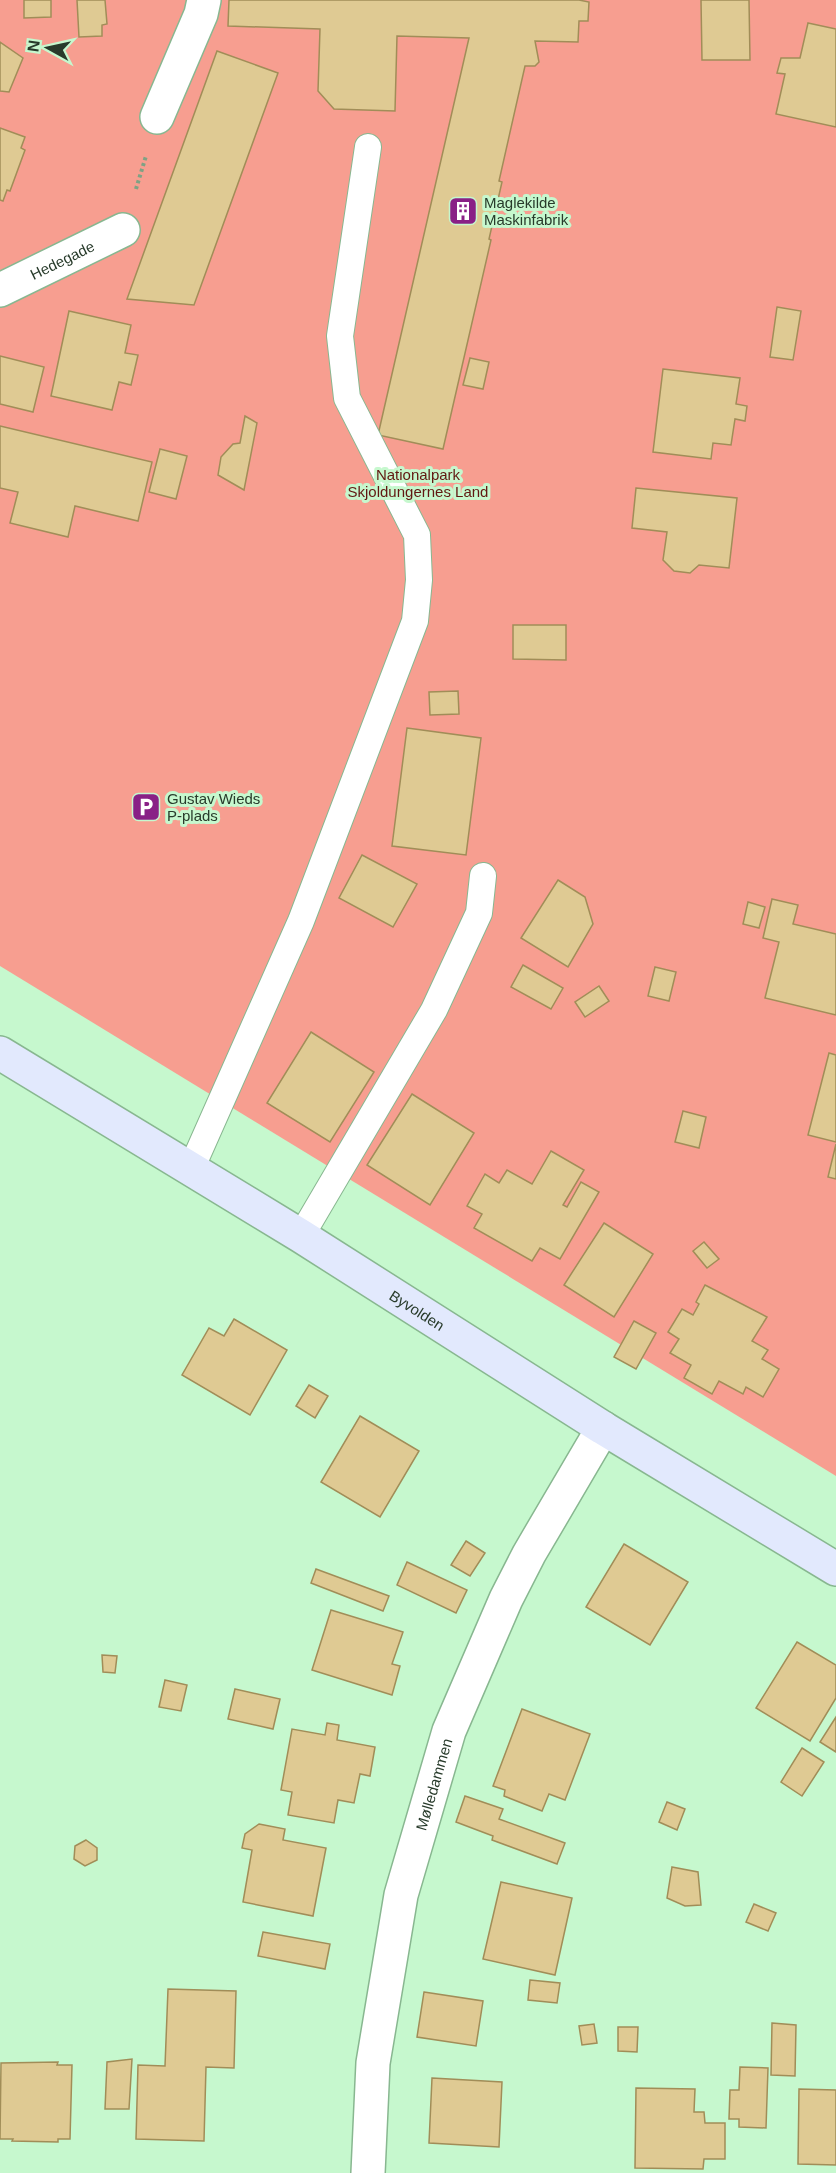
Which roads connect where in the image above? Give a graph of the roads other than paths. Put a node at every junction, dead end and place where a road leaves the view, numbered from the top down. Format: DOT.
graph roads {
  1 [pos="204,0"];
  2 [pos="157,117"];
  3 [pos="368,147"];
  4 [pos="123,230"];
  5 [pos="0,290"];
  6 [pos="483,876"];
  7 [pos="0,1053"];
  8 [pos="192,1169"];
  9 [pos="301,1236"];
  10 [pos="603,1428"];
  11 [pos="836,1569"];
  12 [pos="368,2173"];
  1 -- 2 [label="street"];
  3 -- 8 [label="lane"];
  4 -- 5 [label="street, Hedegade"];
  6 -- 9 [label="lane"];
  7 -- 8 [label="main road, Byvolden"];
  8 -- 9 [label="main road, Byvolden"];
  9 -- 10 [label="main road, Byvolden"];
  10 -- 11 [label="main road, Byvolden"];
  10 -- 12 [label="street, Mølledammen"];
}
